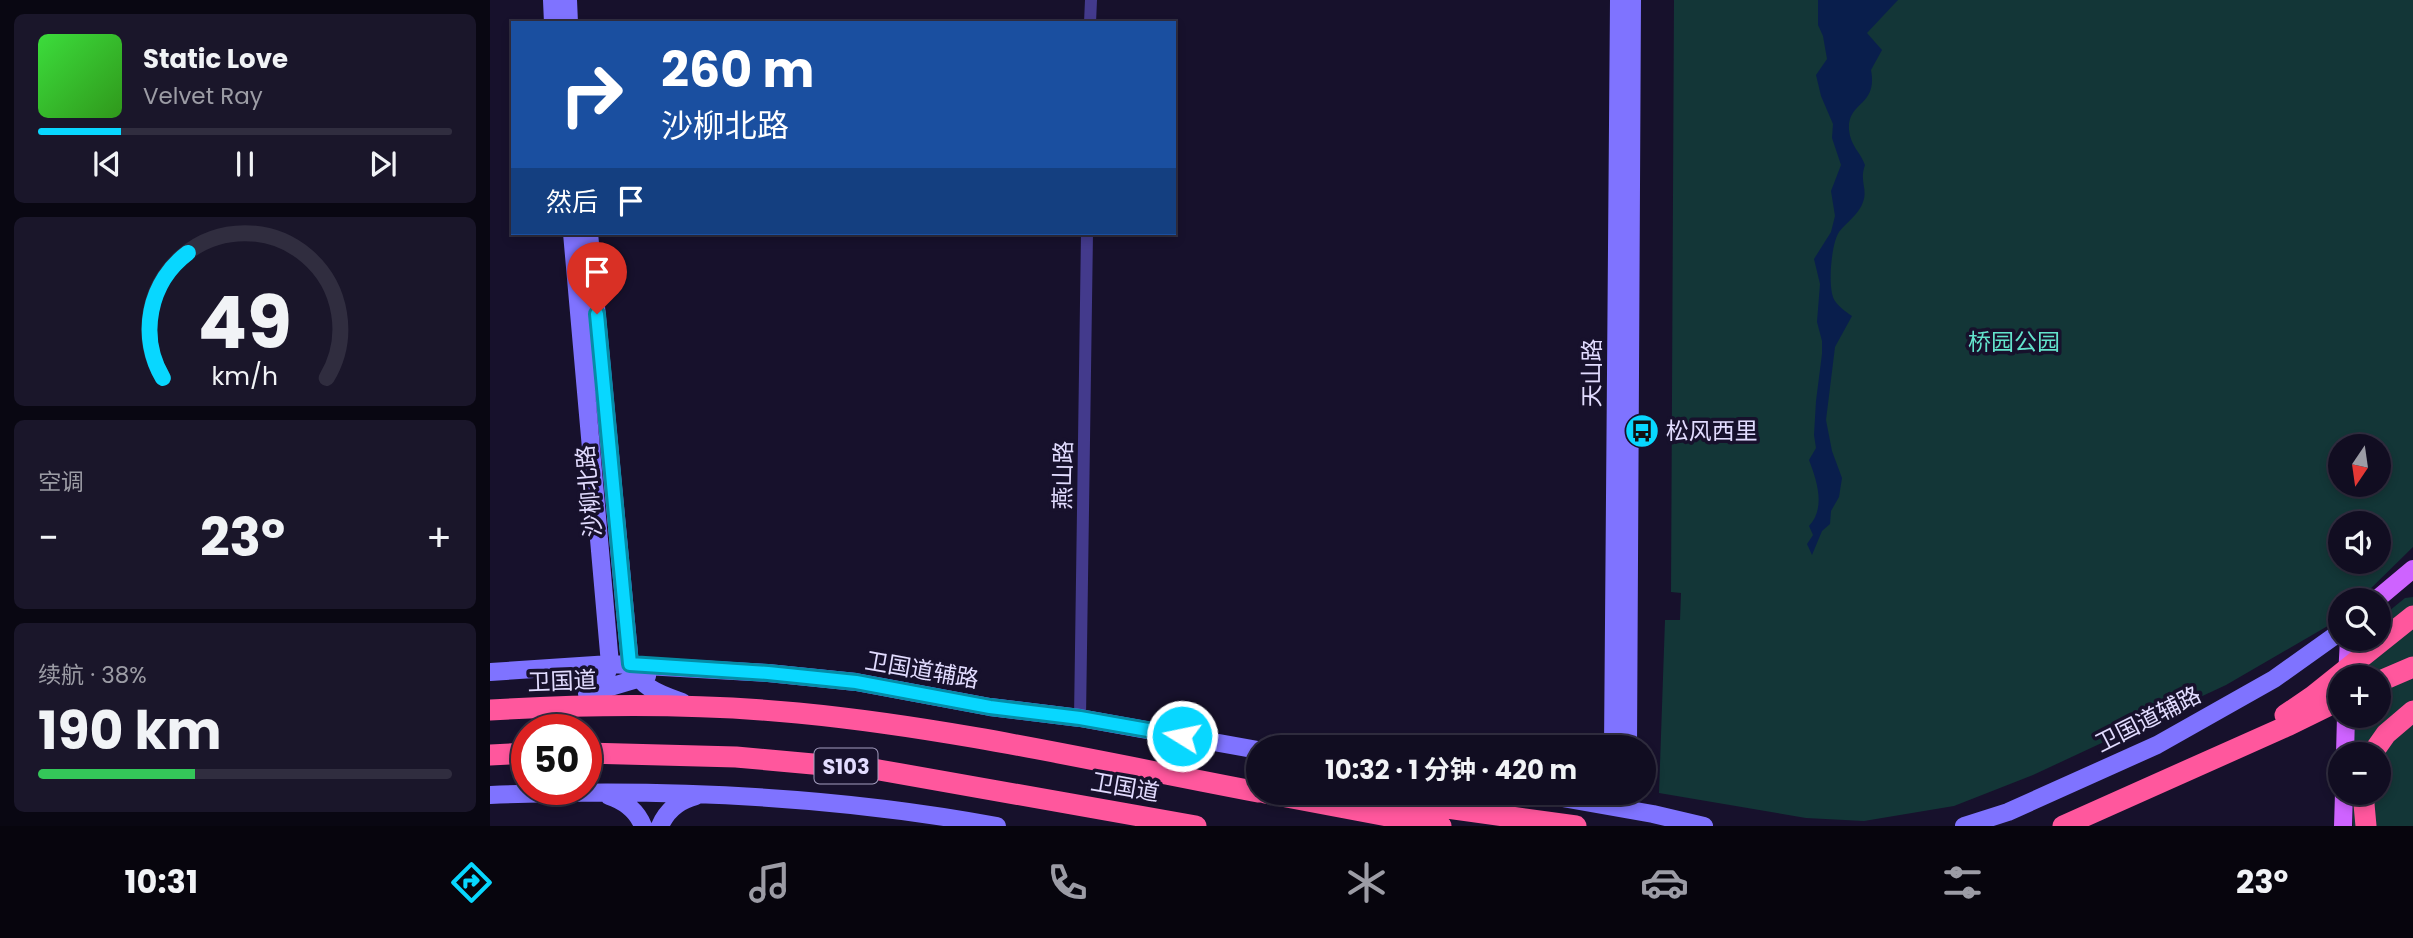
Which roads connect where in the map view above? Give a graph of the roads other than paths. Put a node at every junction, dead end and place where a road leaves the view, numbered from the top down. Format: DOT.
graph roads {
  1 [pos="552,0"];
  2 [pos="568,0"];
  3 [pos="1091,0"];
  4 [pos="1619,0"];
  5 [pos="1632,0"];
  6 [pos="553,21"];
  7 [pos="569,21"];
  8 [pos="1090,21"];
  9 [pos="572,235"];
  10 [pos="589,235"];
  11 [pos="1087,235"];
  12 [pos="2413,569"];
  13 [pos="2413,586"];
  14 [pos="2391,588"];
  15 [pos="2413,616"];
  16 [pos="2328,641"];
  17 [pos="610,664"];
  18 [pos="2413,667"];
  19 [pos="634,671"];
  20 [pos="490,672"];
  21 [pos="2391,676"];
  22 [pos="587,694"];
  23 [pos="2328,705"];
  24 [pos="541,707"];
  25 [pos="695,707"];
  26 [pos="490,710"];
  27 [pos="2413,711"];
  28 [pos="1080,718"];
  29 [pos="1613,735"];
  30 [pos="1628,735"];
  31 [pos="2380,742"];
  32 [pos="2239,746"];
  33 [pos="1246,748"];
  34 [pos="602,753"];
  35 [pos="511,754"];
  36 [pos="490,755"];
  37 [pos="1116,765"];
  38 [pos="1246,781"];
  39 [pos="1246,790"];
  40 [pos="511,794"];
  41 [pos="602,794"];
  42 [pos="701,794"];
  43 [pos="490,795"];
  44 [pos="1329,805"];
  45 [pos="1425,805"];
  46 [pos="1601,805"];
  47 [pos="1641,805"];
  48 [pos="2344,805"];
  49 [pos="2364,805"];
  50 [pos="1653,814"];
  51 [pos="1109,818"];
  52 [pos="643,826"];
  53 [pos="660,826"];
  54 [pos="997,826"];
  55 [pos="1171,826"];
  56 [pos="1196,826"];
  57 [pos="1441,826"];
  58 [pos="1576,826"];
  59 [pos="1704,826"];
  60 [pos="1964,826"];
  61 [pos="2063,826"];
  62 [pos="2343,826"];
  63 [pos="2366,826"];
  1 -- 6 [label="main road"];
  2 -- 7 [label="main road"];
  3 -- 8 [label="street"];
  4 -- 29 [label="main road, 天山路"];
  5 -- 30 [label="main road, 天山路"];
  9 -- 17 [label="main road, 沙柳北路"];
  10 -- 19 [label="main road, 沙柳北路"];
  11 -- 28 [label="street, 燕山路"];
  12 -- 14 [label="main road"];
  13 -- 14 [label="main road"];
  15 -- 32 [label="highway"];
  16 -- 60 [label="main road, 卫国道辅路"];
  17 -- 19 [label="main road, 卫国道辅路"];
  17 -- 20 [label="main road, 卫国道辅路"];
  17 -- 22 [label="main road"];
  18 -- 21 [label="highway"];
  19 -- 22 [label="main road"];
  19 -- 25 [label="main road"];
  19 -- 28 [label="main road, 卫国道辅路"];
  22 -- 24 [label="main road"];
  23 -- 32 [label="highway"];
  24 -- 25 [label="highway, 卫国道 / S103"];
  24 -- 26 [label="highway, 卫国道 / S103"];
  25 -- 37 [label="highway, 卫国道 / S103"];
  27 -- 31 [label="highway"];
  28 -- 33 [label="main road, 卫国道辅路"];
  32 -- 61 [label="highway"];
  34 -- 51 [label="highway, 卫国道 / S103"];
  35 -- 36 [label="highway"];
  37 -- 38 [label="highway"];
  37 -- 39 [label="highway, 卫国道 / S103"];
  40 -- 43 [label="main road"];
  41 -- 42 [label="main road"];
  41 -- 52 [label="main road"];
  42 -- 53 [label="main road"];
  42 -- 54 [label="main road"];
  44 -- 57 [label="highway"];
  45 -- 58 [label="highway"];
  46 -- 50 [label="main road"];
  47 -- 50 [label="main road"];
  48 -- 62 [label="main road"];
  49 -- 63 [label="highway"];
  50 -- 59 [label="main road"];
  51 -- 55 [label="highway"];
  51 -- 56 [label="highway, 卫国道 / S103"];
}
